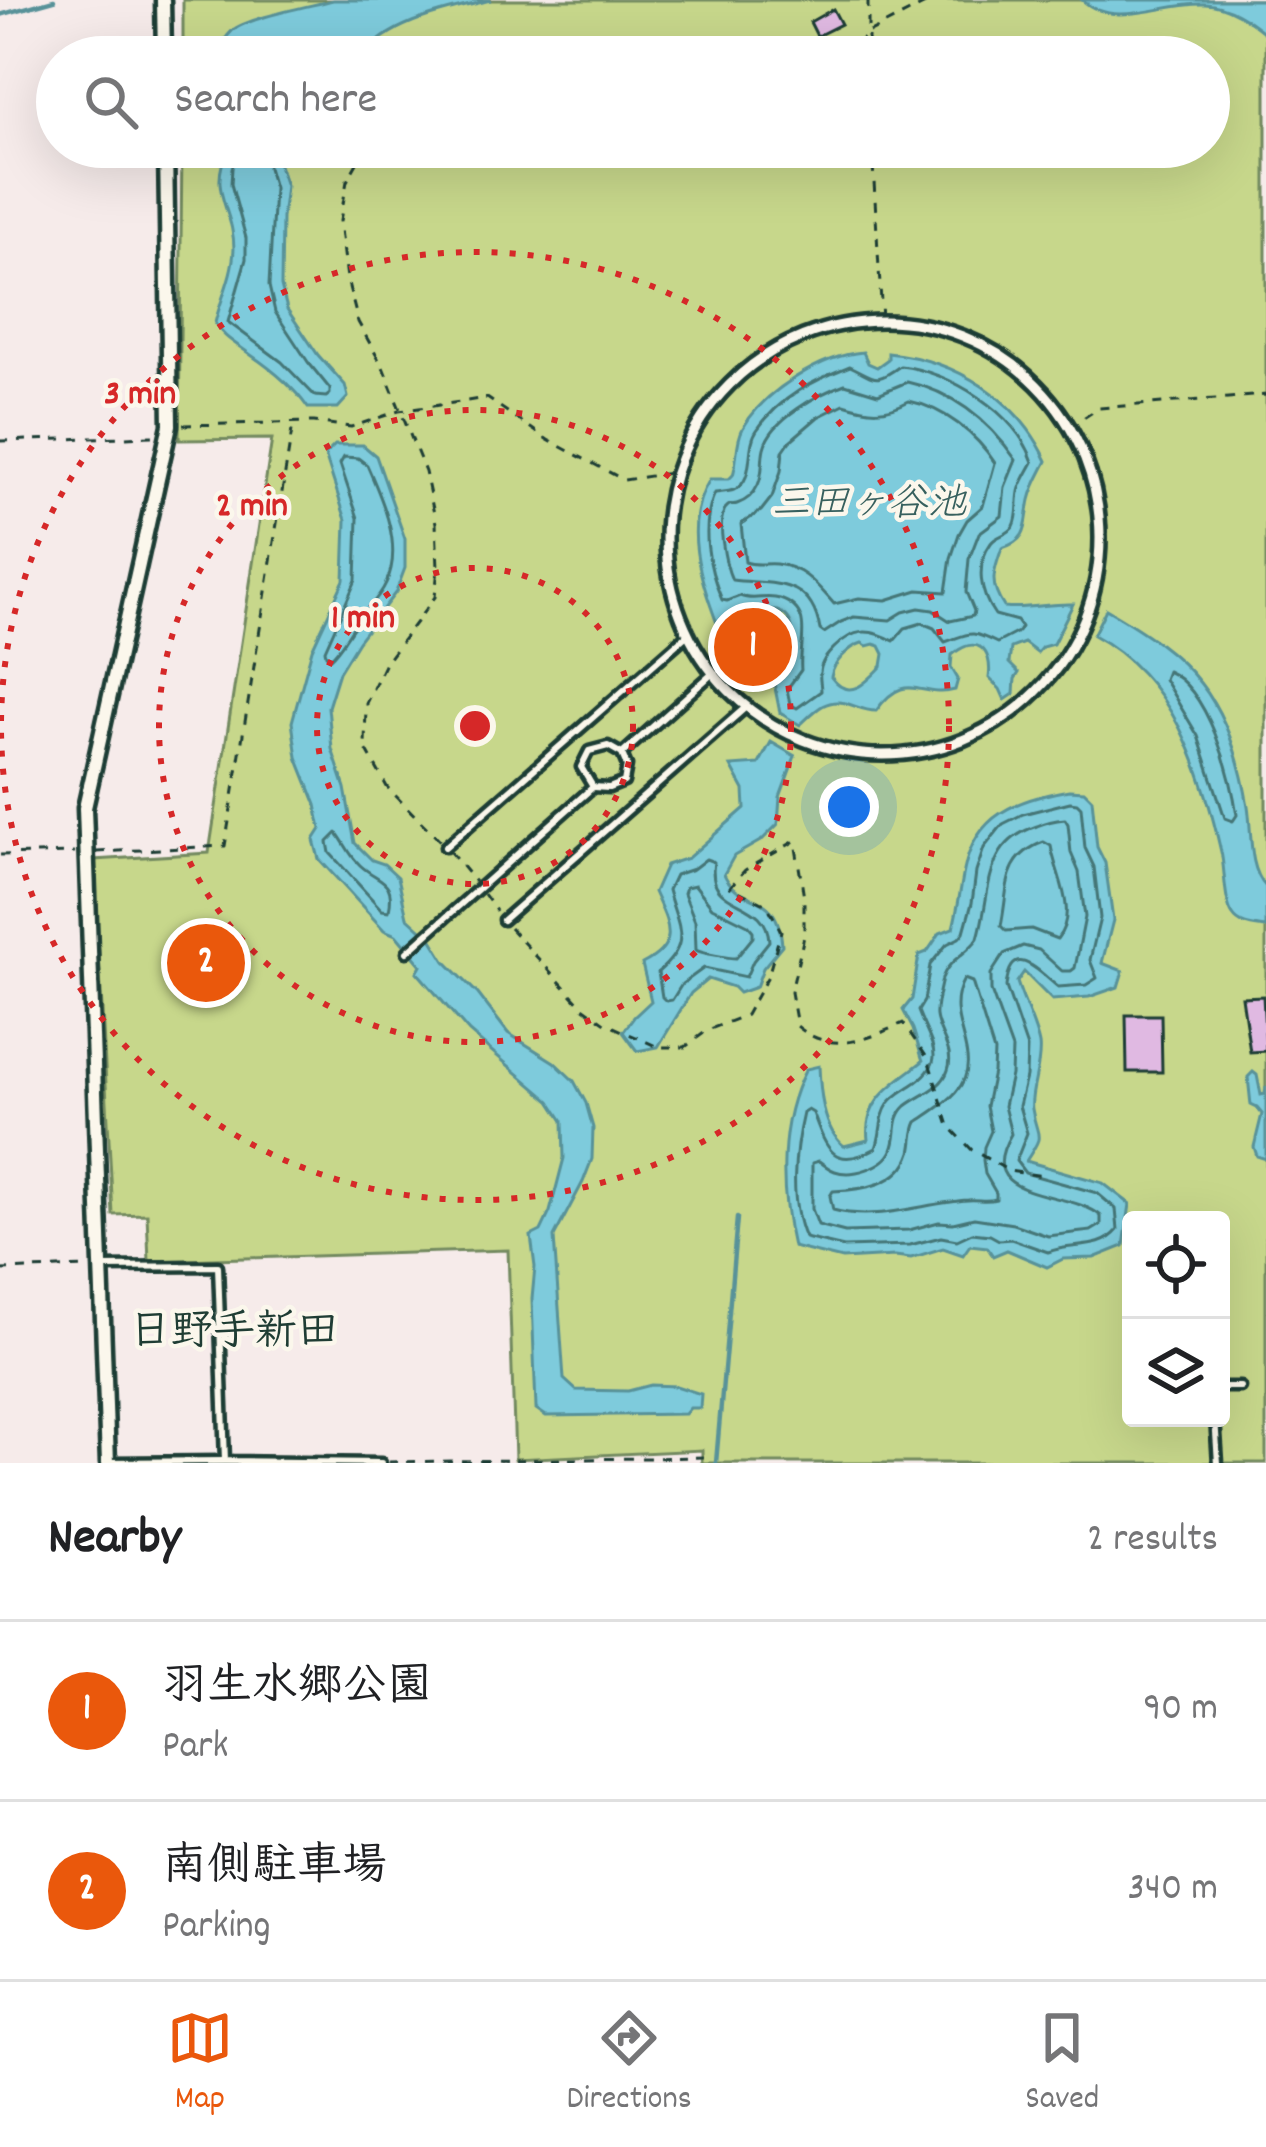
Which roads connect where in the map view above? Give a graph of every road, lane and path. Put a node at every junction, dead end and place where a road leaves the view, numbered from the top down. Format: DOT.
graph roads {
  1 [pos="163,0"];
  2 [pos="868,0"];
  3 [pos="933,0"];
  4 [pos="868,33"];
  5 [pos="164,36"];
  6 [pos="865,36"];
  7 [pos="166,168"];
  8 [pos="873,168"];
  9 [pos="882,320"];
  10 [pos="1266,395"];
  11 [pos="293,424"];
  12 [pos="1069,427"];
  13 [pos="169,430"];
  14 [pos="0,441"];
  15 [pos="676,472"];
  16 [pos="688,634"];
  17 [pos="713,673"];
  18 [pos="746,707"];
  19 [pos="622,754"];
  20 [pos="593,787"];
  21 [pos="446,847"];
  22 [pos="86,853"];
  23 [pos="0,855"];
  24 [pos="503,920"];
  25 [pos="406,952"];
  26 [pos="903,1023"];
  27 [pos="1044,1176"];
  28 [pos="101,1267"];
  29 [pos="0,1270"];
  30 [pos="1240,1387"];
  31 [pos="1230,1388"];
  32 [pos="1216,1427"];
  33 [pos="225,1461"];
  34 [pos="108,1462"];
  35 [pos="381,1462"];
  36 [pos="706,1463"];
  37 [pos="1218,1463"];
  1 -- 5 [label="street"];
  2 -- 4 [label="path"];
  3 -- 4 [label="path"];
  4 -- 6 [label="path"];
  7 -- 13 [label="street"];
  8 -- 9 [label="path"];
  9 -- 12 [label="street"];
  9 -- 15 [label="street"];
  10 -- 12 [label="path"];
  11 -- 13 [label="path"];
  11 -- 15 [label="path"];
  11 -- 22 [label="path"];
  12 -- 18 [label="street"];
  13 -- 14 [label="path"];
  13 -- 22 [label="street"];
  15 -- 16 [label="street"];
  16 -- 17 [label="street"];
  16 -- 21 [label="lane"];
  17 -- 18 [label="street"];
  17 -- 19 [label="lane"];
  18 -- 24 [label="lane"];
  19 -- 20 [label="lane"];
  19 -- 20 [label="lane"];
  20 -- 25 [label="lane"];
  22 -- 23 [label="path"];
  22 -- 28 [label="street"];
  26 -- 27 [label="path"];
  28 -- 29 [label="path"];
  28 -- 33 [label="lane"];
  28 -- 34 [label="street"];
  30 -- 31 [label="lane"];
  32 -- 37 [label="lane"];
  33 -- 34 [label="lane"];
  33 -- 35 [label="lane"];
  35 -- 36 [label="path"];
}
